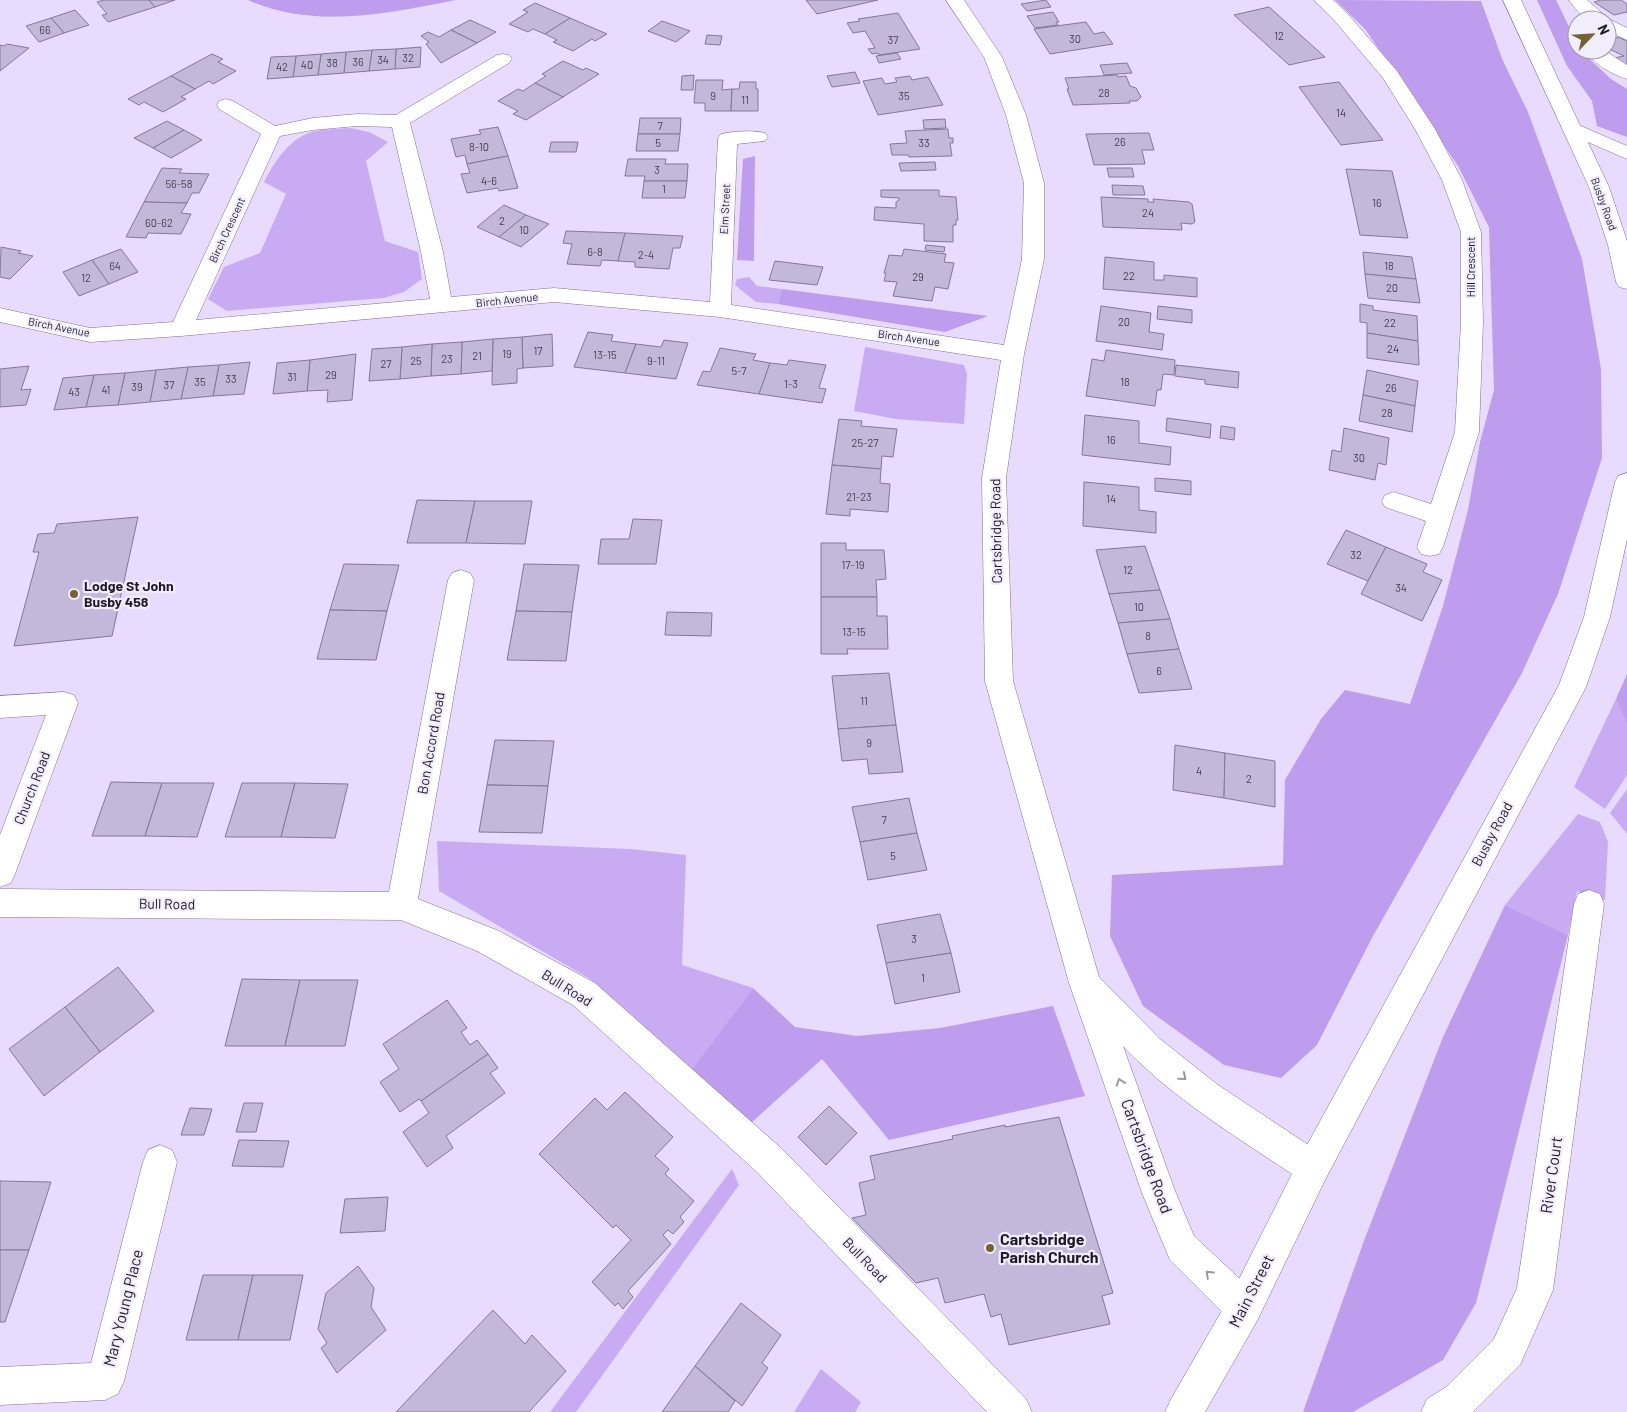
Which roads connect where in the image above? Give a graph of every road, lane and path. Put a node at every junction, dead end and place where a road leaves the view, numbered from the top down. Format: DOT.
graph roads {
  1 [pos="954,0"];
  2 [pos="1323,0"];
  3 [pos="1512,0"];
  4 [pos="503,59"];
  5 [pos="1607,60"];
  6 [pos="1627,73"];
  7 [pos="226,105"];
  8 [pos="400,121"];
  9 [pos="1574,129"];
  10 [pos="272,132"];
  11 [pos="758,137"];
  12 [pos="1627,153"];
  13 [pos="1627,282"];
  14 [pos="442,306"];
  15 [pos="720,310"];
  16 [pos="0,315"];
  17 [pos="181,329"];
  18 [pos="1013,354"];
  19 [pos="1627,482"];
  20 [pos="1394,501"];
  21 [pos="1441,517"];
  22 [pos="1430,547"];
  23 [pos="461,580"];
  24 [pos="0,707"];
  25 [pos="0,874"];
  26 [pos="0,903"];
  27 [pos="1589,904"];
  28 [pos="402,906"];
  29 [pos="1085,983"];
  30 [pos="160,1162"];
  31 [pos="1313,1168"];
  32 [pos="1244,1308"];
  33 [pos="0,1386"];
  34 [pos="1193,1408"];
  35 [pos="1013,1412"];
  36 [pos="1440,1412"];
  1 -- 18 [label="street, Cartsbridge Road"];
  2 -- 21 [label="street, Hill Crescent"];
  3 -- 9 [label="street, Busby Road"];
  4 -- 8 [label="street"];
  5 -- 6 [label="street"];
  7 -- 10 [label="street"];
  8 -- 10 [label="street"];
  8 -- 14 [label="street"];
  9 -- 12 [label="street"];
  9 -- 13 [label="street, Busby Road"];
  10 -- 17 [label="street, Birch Crescent"];
  11 -- 15 [label="street, Elm Street"];
  14 -- 15 [label="street, Birch Avenue"];
  14 -- 17 [label="street, Birch Avenue"];
  15 -- 18 [label="street, Birch Avenue"];
  16 -- 17 [label="street, Birch Avenue"];
  18 -- 29 [label="street, Cartsbridge Road"];
  19 -- 31 [label="street, Busby Road"];
  20 -- 21 [label="street"];
  21 -- 22 [label="street, Hill Crescent"];
  23 -- 28 [label="street, Bon Accord Road"];
  24 -- 25 [label="street, Church Road"];
  26 -- 28 [label="street, Bull Road"];
  27 -- 36 [label="street, River Court"];
  28 -- 35 [label="street, Bull Road"];
  29 -- 31 [label="street, Cartsbridge Road, one-way"];
  32 -- 29 [label="street, Cartsbridge Road, one-way"];
  30 -- 33 [label="street, Mary Young Place"];
  31 -- 32 [label="street, Main Street"];
  32 -- 34 [label="street, Main Street"];
}
